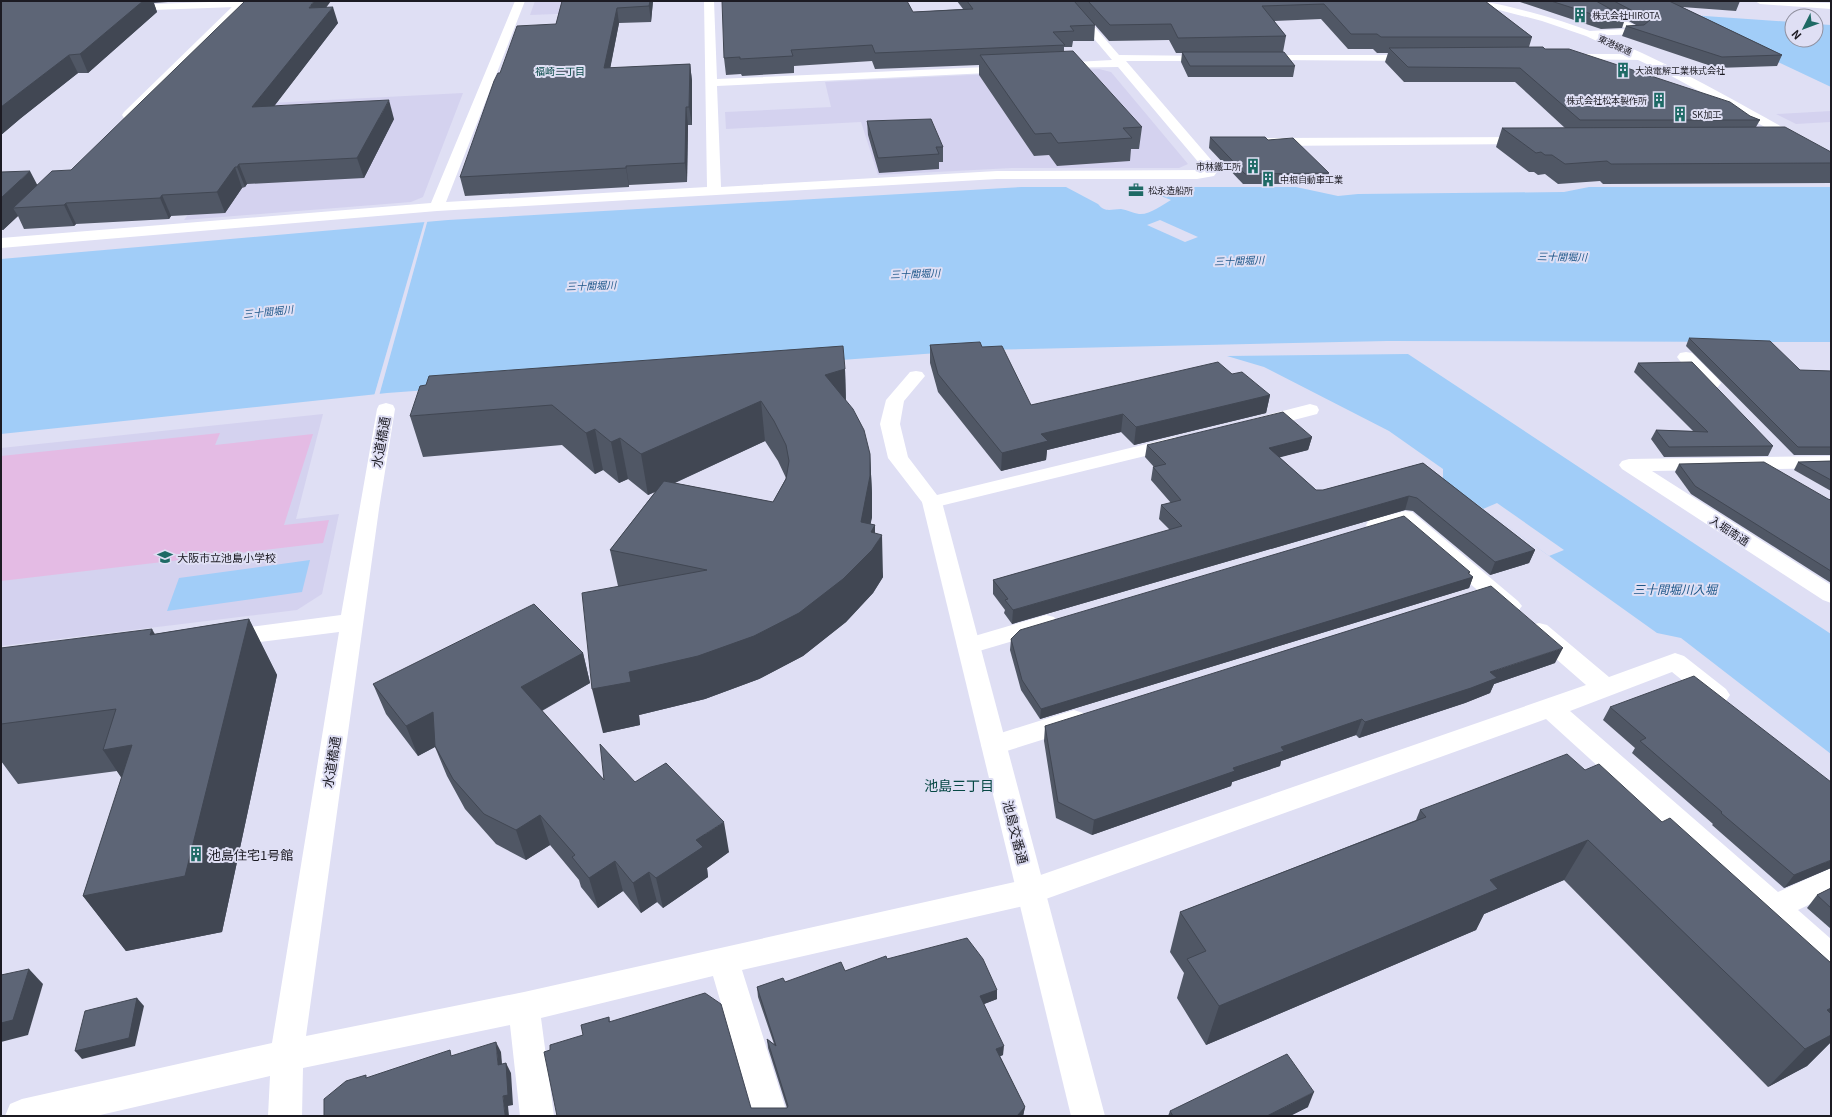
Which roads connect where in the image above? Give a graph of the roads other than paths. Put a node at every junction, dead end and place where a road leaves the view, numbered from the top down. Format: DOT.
graph roads {
  1 [pos="318,1"];
  2 [pos="520,1"];
  3 [pos="709,1"];
  4 [pos="1067,1"];
  5 [pos="1475,1"];
  6 [pos="1581,1"];
  7 [pos="1760,1"];
  8 [pos="240,4"];
  9 [pos="1831,6"];
  10 [pos="112,9"];
  11 [pos="1590,34"];
  12 [pos="1554,57"];
  13 [pos="1642,57"];
  14 [pos="1221,58"];
  15 [pos="1245,58"];
  16 [pos="1427,58"];
  17 [pos="1120,61"];
  18 [pos="1042,67"];
  19 [pos="1019,68"];
  20 [pos="710,83"];
  21 [pos="118,126"];
  22 [pos="1539,141"];
  23 [pos="1775,141"];
  24 [pos="1798,141"];
  25 [pos="1190,142"];
  26 [pos="1206,142"];
  27 [pos="1254,142"];
  28 [pos="1831,159"];
  29 [pos="714,192"];
  30 [pos="437,207"];
  31 [pos="12,231"];
  32 [pos="1,242"];
  33 [pos="1686,357"];
  34 [pos="916,376"];
  35 [pos="1723,396"];
  36 [pos="386,409"];
  37 [pos="1310,410"];
  38 [pos="1242,427"];
  39 [pos="1196,438"];
  40 [pos="1767,454"];
  41 [pos="1831,462"];
  42 [pos="1797,482"];
  43 [pos="932,502"];
  44 [pos="1359,530"];
  45 [pos="1491,590"];
  46 [pos="1831,595"];
  47 [pos="1468,597"];
  48 [pos="1063,618"];
  49 [pos="352,622"];
  50 [pos="210,641"];
  51 [pos="969,646"];
  52 [pos="1604,687"];
  53 [pos="1550,708"];
  54 [pos="1737,711"];
  55 [pos="1098,713"];
  56 [pos="994,745"];
  57 [pos="1831,880"];
  58 [pos="1032,891"];
  59 [pos="1774,908"];
  60 [pos="1831,958"];
  61 [pos="724,960"];
  62 [pos="524,1007"];
  63 [pos="287,1056"];
  64 [pos="22,1116"];
  65 [pos="285,1116"];
  66 [pos="537,1116"];
  67 [pos="771,1116"];
  68 [pos="1088,1116"];
  1 -- 8 [label="street"];
  2 -- 30 [label="street"];
  3 -- 20 [label="street"];
  4 -- 17 [label="street"];
  5 -- 11 [label="street, 東港線通"];
  6 -- 11 [label="street"];
  7 -- 9 [label="street"];
  8 -- 10 [label="street"];
  8 -- 21 [label="street"];
  11 -- 13 [label="street, 東港線通"];
  12 -- 13 [label="street"];
  13 -- 24 [label="street, 東港線通"];
  14 -- 17 [label="street"];
  15 -- 16 [label="street"];
  17 -- 18 [label="street"];
  17 -- 25 [label="street"];
  19 -- 20 [label="street"];
  20 -- 29 [label="street"];
  22 -- 27 [label="street"];
  23 -- 24 [label="street"];
  24 -- 28 [label="street, 東港線通"];
  25 -- 26 [label="street"];
  25 -- 29 [label="street"];
  29 -- 30 [label="street"];
  30 -- 32 [label="street"];
  31 -- 32 [label="street"];
  33 -- 35 [label="street"];
  34 -- 43 [label="street"];
  36 -- 49 [label="street, 水道橋通"];
  37 -- 38 [label="street"];
  39 -- 43 [label="street"];
  40 -- 41 [label="street"];
  40 -- 42 [label="street"];
  40 -- 46 [label="street, 入堀南通"];
  43 -- 51 [label="street, 池島交番通"];
  44 -- 45 [label="street"];
  45 -- 47 [label="street"];
  45 -- 52 [label="street"];
  48 -- 51 [label="street"];
  49 -- 50 [label="street"];
  49 -- 63 [label="street, 水道橋通"];
  51 -- 56 [label="street, 池島交番通"];
  52 -- 53 [label="street"];
  52 -- 54 [label="street"];
  53 -- 58 [label="street"];
  53 -- 59 [label="street"];
  55 -- 56 [label="street"];
  56 -- 58 [label="street, 池島交番通"];
  57 -- 59 [label="street"];
  58 -- 61 [label="street"];
  58 -- 68 [label="street, 池島交番通"];
  59 -- 60 [label="street"];
  61 -- 62 [label="street"];
  61 -- 67 [label="street"];
  62 -- 63 [label="street"];
  62 -- 66 [label="street"];
  63 -- 64 [label="street"];
  63 -- 65 [label="street, 水道橋通"];
}
